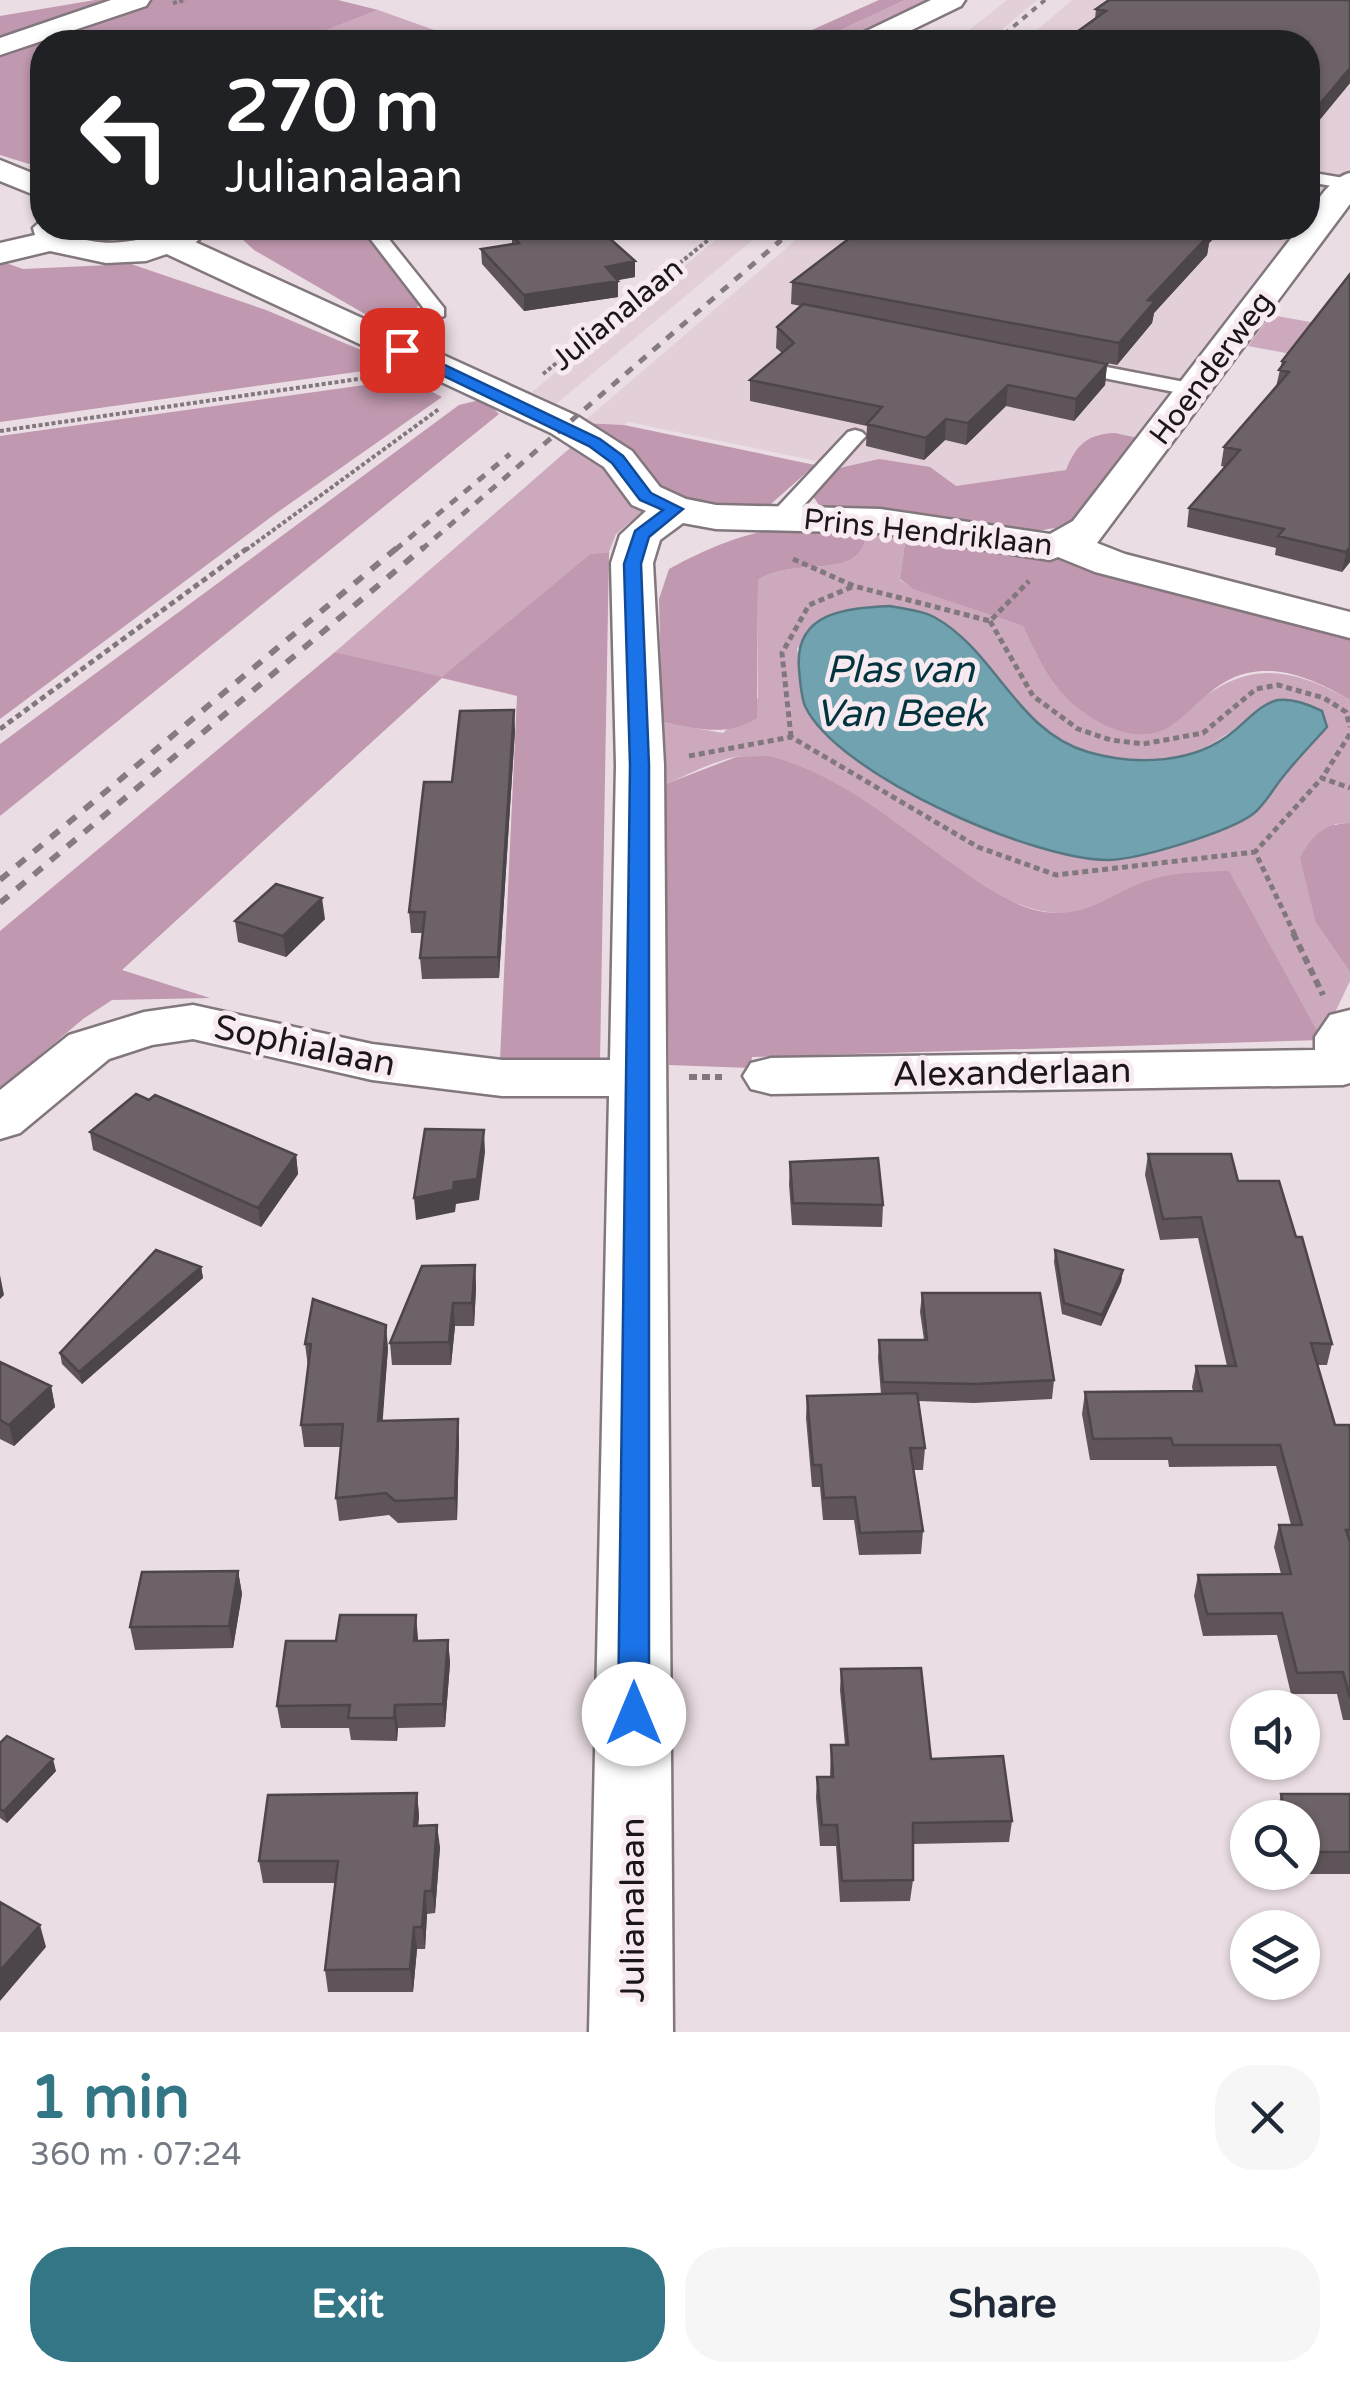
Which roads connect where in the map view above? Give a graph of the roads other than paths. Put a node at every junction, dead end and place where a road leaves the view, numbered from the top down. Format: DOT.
graph roads {
  1 [pos="137,0"];
  2 [pos="952,0"];
  3 [pos="50,30"];
  4 [pos="891,30"];
  5 [pos="30,37"];
  6 [pos="0,47"];
  7 [pos="0,169"];
  8 [pos="1320,178"];
  9 [pos="30,183"];
  10 [pos="1349,183"];
  11 [pos="1320,222"];
  12 [pos="36,240"];
  13 [pos="59,240"];
  14 [pos="163,240"];
  15 [pos="191,240"];
  16 [pos="380,240"];
  17 [pos="1307,240"];
  18 [pos="0,254"];
  19 [pos="367,334"];
  20 [pos="1043,361"];
  21 [pos="1195,390"];
  22 [pos="855,436"];
  23 [pos="675,509"];
  24 [pos="783,537"];
  25 [pos="1064,544"];
  26 [pos="1350,625"];
  27 [pos="1347,1057"];
  28 [pos="771,1076"];
  29 [pos="638,1078"];
  30 [pos="0,1120"];
  31 [pos="632,2032"];
  1 -- 3 [label="street"];
  2 -- 4 [label="street"];
  5 -- 6 [label="street"];
  7 -- 9 [label="street"];
  8 -- 10 [label="lane"];
  10 -- 11 [label="street, Hoenderweg"];
  12 -- 18 [label="street"];
  13 -- 14 [label="street"];
  15 -- 19 [label="street, Julianalaan"];
  16 -- 19 [label="lane"];
  17 -- 21 [label="street, Hoenderweg"];
  19 -- 23 [label="street, Julianalaan"];
  20 -- 21 [label="lane"];
  21 -- 25 [label="street, Hoenderweg"];
  22 -- 24 [label="lane"];
  23 -- 24 [label="street, Prins Hendriklaan"];
  23 -- 29 [label="street, Julianalaan"];
  24 -- 25 [label="street, Prins Hendriklaan"];
  25 -- 26 [label="street, Prins Hendriklaan"];
  27 -- 28 [label="street, Alexanderlaan"];
  29 -- 30 [label="street, Sophialaan"];
  29 -- 31 [label="street, Julianalaan"];
}
